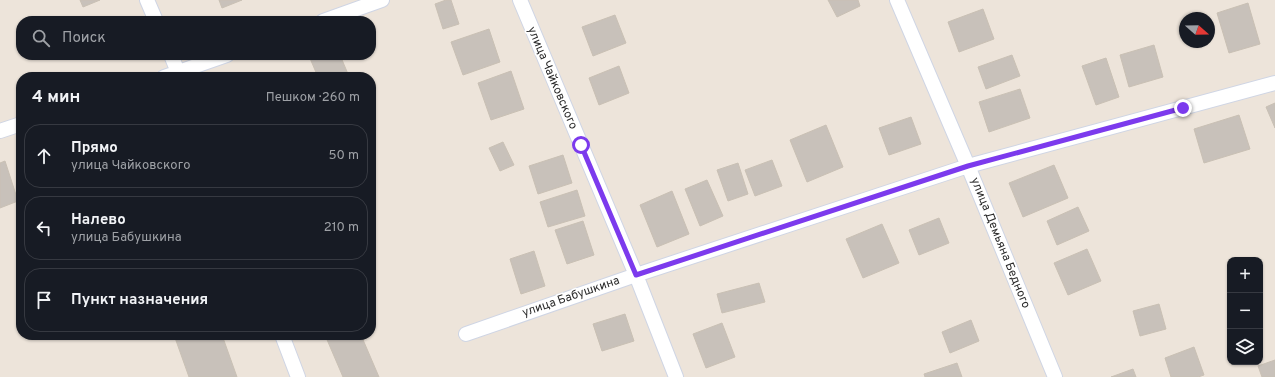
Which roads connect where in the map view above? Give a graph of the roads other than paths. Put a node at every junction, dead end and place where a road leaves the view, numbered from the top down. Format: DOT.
graph roads {
  1 [pos="146,0"];
  2 [pos="382,0"];
  3 [pos="520,0"];
  4 [pos="897,0"];
  5 [pos="154,16"];
  6 [pos="337,16"];
  7 [pos="173,60"];
  8 [pos="215,60"];
  9 [pos="178,72"];
  10 [pos="186,72"];
  11 [pos="1275,82"];
  12 [pos="16,126"];
  13 [pos="0,131"];
  14 [pos="968,166"];
  15 [pos="636,275"];
  16 [pos="466,334"];
  17 [pos="284,340"];
  18 [pos="298,377"];
  19 [pos="676,377"];
  20 [pos="1055,377"];
  1 -- 5 [label="street"];
  2 -- 6 [label="street"];
  3 -- 15 [label="street, улица Чайковского"];
  4 -- 14 [label="street, улица Демьяна Бедного"];
  7 -- 9 [label="street"];
  8 -- 10 [label="street"];
  11 -- 14 [label="street, улица Бабушкина"];
  12 -- 13 [label="street"];
  14 -- 15 [label="street, улица Бабушкина"];
  14 -- 20 [label="street, улица Демьяна Бедного"];
  15 -- 16 [label="street, улица Бабушкина"];
  15 -- 19 [label="street, улица Чайковского"];
  17 -- 18 [label="street"];
}
